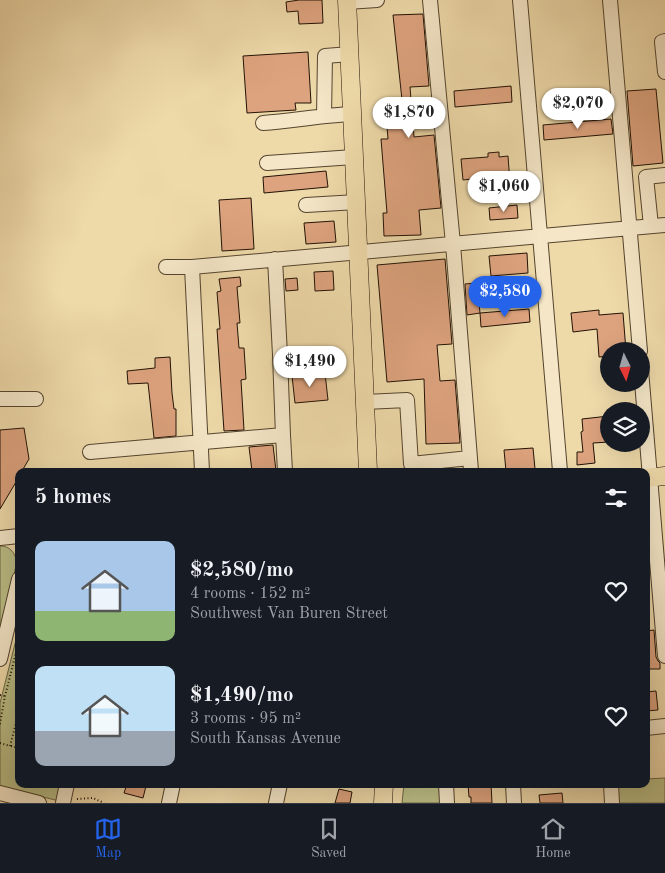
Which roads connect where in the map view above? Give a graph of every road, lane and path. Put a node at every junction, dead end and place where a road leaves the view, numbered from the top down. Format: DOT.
graph roads {
  1 [pos="377,0"];
  2 [pos="430,0"];
  3 [pos="520,0"];
  4 [pos="610,0"];
  5 [pos="347,1"];
  6 [pos="665,42"];
  7 [pos="350,54"];
  8 [pos="665,72"];
  9 [pos="353,114"];
  10 [pos="324,116"];
  11 [pos="263,123"];
  12 [pos="354,158"];
  13 [pos="267,163"];
  14 [pos="665,175"];
  15 [pos="356,202"];
  16 [pos="306,206"];
  17 [pos="658,225"];
  18 [pos="629,228"];
  19 [pos="541,236"];
  20 [pos="453,244"];
  21 [pos="359,252"];
  22 [pos="274,259"];
  23 [pos="166,267"];
  24 [pos="192,267"];
  25 [pos="639,342"];
  26 [pos="644,392"];
  27 [pos="0,399"];
  28 [pos="36,399"];
  29 [pos="365,402"];
  30 [pos="283,435"];
  31 [pos="200,442"];
  32 [pos="90,452"];
  33 [pos="471,465"];
  34 [pos="424,467"];
  35 [pos="202,468"];
  36 [pos="285,468"];
  37 [pos="368,468"];
  38 [pos="560,468"];
  39 [pos="654,477"];
  40 [pos="15,536"];
  41 [pos="0,538"];
  42 [pos="15,596"];
  43 [pos="665,656"];
  44 [pos="15,657"];
  45 [pos="0,659"];
  46 [pos="0,695"];
  47 [pos="5,696"];
  48 [pos="0,724"];
  49 [pos="665,726"];
  50 [pos="15,727"];
  51 [pos="650,728"];
  52 [pos="0,743"];
  53 [pos="10,746"];
  54 [pos="15,747"];
  55 [pos="66,788"];
  56 [pos="172,788"];
  57 [pos="279,788"];
  58 [pos="384,788"];
  59 [pos="446,788"];
  60 [pos="512,788"];
  61 [pos="610,788"];
  62 [pos="0,793"];
  63 [pos="39,803"];
  64 [pos="63,803"];
  65 [pos="169,803"];
  66 [pos="276,803"];
  67 [pos="383,803"];
  68 [pos="448,803"];
  69 [pos="514,803"];
  70 [pos="612,803"];
  1 -- 5 [label="street"];
  2 -- 20 [label="street"];
  3 -- 19 [label="street"];
  4 -- 18 [label="street"];
  5 -- 7 [label="main road"];
  6 -- 8 [label="street"];
  7 -- 9 [label="main road"];
  7 -- 10 [label="street"];
  9 -- 10 [label="street"];
  9 -- 12 [label="main road"];
  10 -- 11 [label="street"];
  12 -- 13 [label="street"];
  12 -- 15 [label="main road"];
  14 -- 17 [label="street"];
  15 -- 16 [label="street"];
  15 -- 21 [label="main road"];
  17 -- 18 [label="street"];
  18 -- 19 [label="street"];
  18 -- 25 [label="street"];
  19 -- 20 [label="street"];
  19 -- 38 [label="street"];
  20 -- 21 [label="street"];
  20 -- 33 [label="street"];
  21 -- 22 [label="street"];
  21 -- 29 [label="main road"];
  22 -- 24 [label="street"];
  22 -- 30 [label="street"];
  23 -- 24 [label="street"];
  24 -- 31 [label="street"];
  26 -- 39 [label="street"];
  27 -- 28 [label="street"];
  29 -- 34 [label="street"];
  29 -- 37 [label="main road"];
  30 -- 31 [label="street"];
  30 -- 36 [label="street"];
  31 -- 32 [label="street"];
  31 -- 35 [label="street"];
  33 -- 34 [label="street"];
  39 -- 43 [label="street"];
  40 -- 41 [label="street"];
  42 -- 45 [label="street"];
  44 -- 47 [label="path"];
  46 -- 47 [label="path"];
  47 -- 48 [label="path"];
  49 -- 51 [label="street"];
  50 -- 53 [label="path"];
  52 -- 53 [label="path"];
  53 -- 54 [label="path"];
  55 -- 64 [label="street"];
  56 -- 65 [label="street"];
  57 -- 66 [label="street"];
  58 -- 67 [label="main road"];
  59 -- 68 [label="street"];
  60 -- 69 [label="street"];
  61 -- 70 [label="street"];
  62 -- 63 [label="street"];
}
